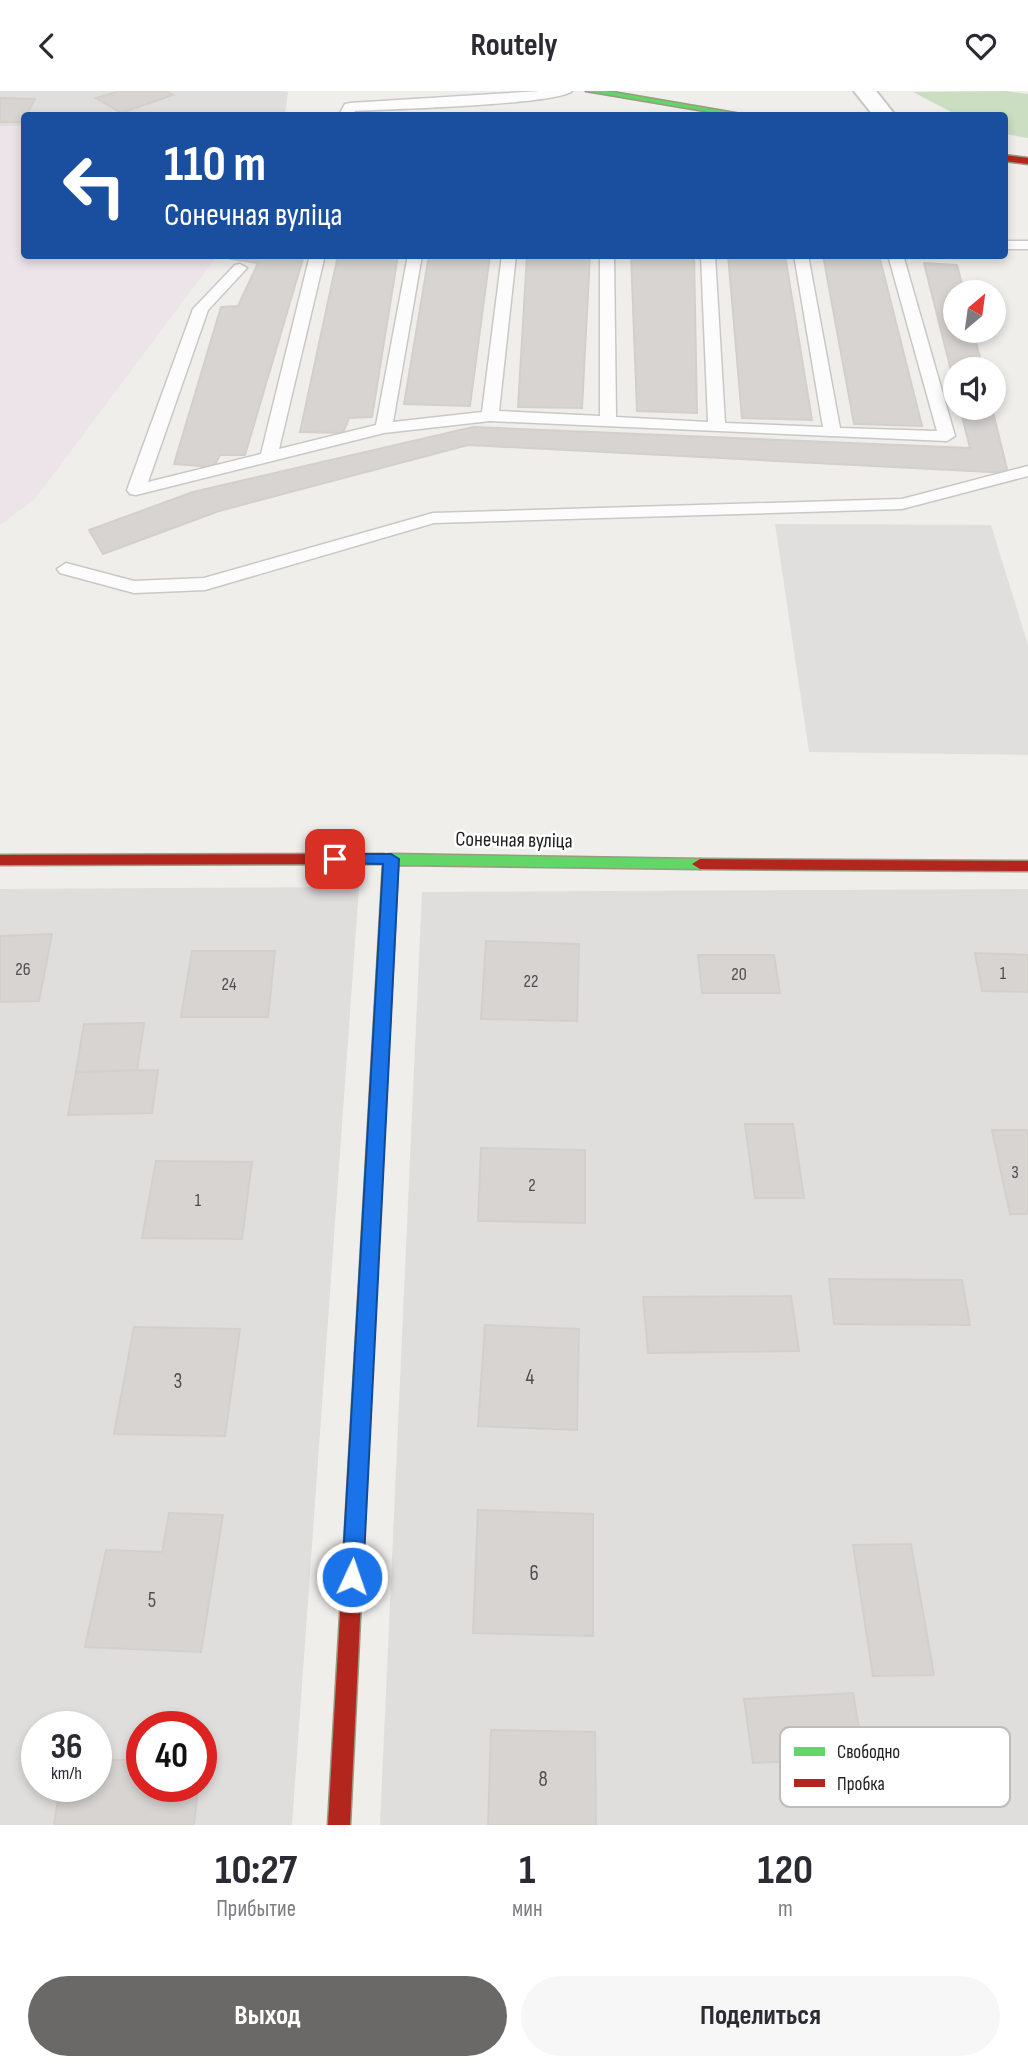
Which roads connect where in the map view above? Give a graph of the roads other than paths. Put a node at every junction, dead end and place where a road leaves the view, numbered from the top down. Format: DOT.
graph roads {
  1 [pos="566,91"];
  2 [pos="590,91"];
  3 [pos="864,91"];
  4 [pos="348,112"];
  5 [pos="723,112"];
  6 [pos="882,112"];
  7 [pos="1008,158"];
  8 [pos="1028,161"];
  9 [pos="1008,245"];
  10 [pos="1028,245"];
  11 [pos="317,259"];
  12 [pos="414,259"];
  13 [pos="509,259"];
  14 [pos="607,259"];
  15 [pos="708,259"];
  16 [pos="802,259"];
  17 [pos="896,259"];
  18 [pos="240,268"];
  19 [pos="490,416"];
  20 [pos="608,423"];
  21 [pos="384,428"];
  22 [pos="717,428"];
  23 [pos="832,433"];
  24 [pos="268,459"];
  25 [pos="1028,471"];
  26 [pos="66,569"];
  27 [pos="391,859"];
  28 [pos="0,860"];
  29 [pos="1028,866"];
  30 [pos="339,1825"];
  1 -- 4 [label="lane"];
  2 -- 5 [label="street"];
  3 -- 6 [label="street"];
  7 -- 8 [label="street"];
  9 -- 10 [label="lane"];
  11 -- 24 [label="lane"];
  12 -- 21 [label="lane"];
  13 -- 19 [label="lane"];
  14 -- 20 [label="lane"];
  15 -- 22 [label="lane"];
  16 -- 23 [label="lane"];
  17 -- 23 [label="lane"];
  18 -- 24 [label="lane"];
  19 -- 20 [label="lane"];
  19 -- 21 [label="lane"];
  20 -- 22 [label="lane"];
  21 -- 24 [label="lane"];
  22 -- 23 [label="lane"];
  25 -- 26 [label="lane"];
  27 -- 28 [label="street, Сонечная вуліца"];
  27 -- 29 [label="street, Сонечная вуліца"];
  27 -- 30 [label="street"];
}
